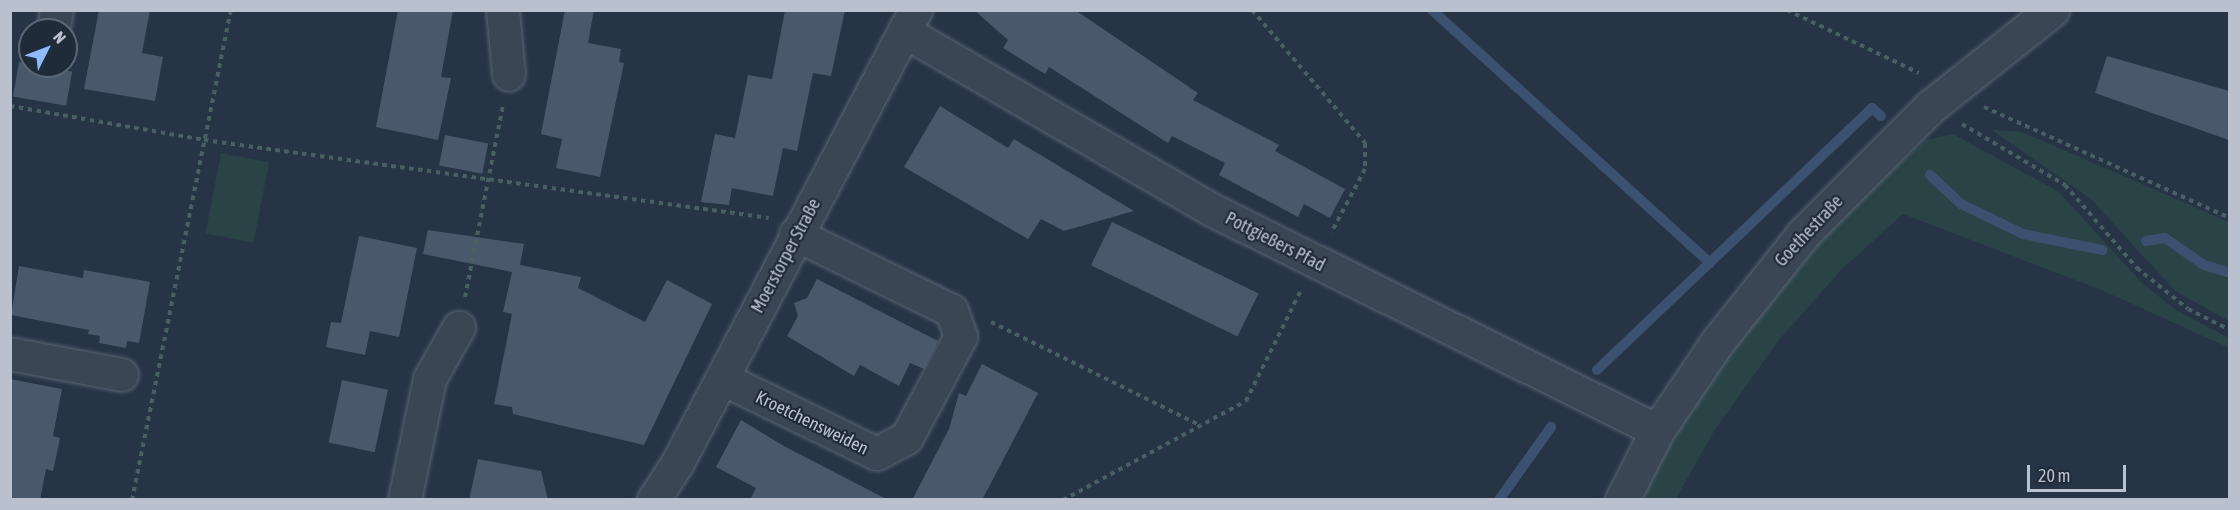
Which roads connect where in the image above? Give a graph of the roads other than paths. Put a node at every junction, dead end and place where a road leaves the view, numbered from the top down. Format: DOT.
graph roads {
  1 [pos="503,10"];
  2 [pos="2052,10"];
  3 [pos="911,21"];
  4 [pos="509,75"];
  5 [pos="799,229"];
  6 [pos="459,328"];
  7 [pos="10,354"];
  8 [pos="122,375"];
  9 [pos="723,379"];
  10 [pos="1657,431"];
  11 [pos="405,500"];
  12 [pos="654,500"];
  13 [pos="1622,500"];
  1 -- 4 [label="street"];
  2 -- 10 [label="street, Goethestraße"];
  3 -- 5 [label="street, Moerstorper Straße"];
  3 -- 10 [label="street, Pottgießers Pfad"];
  5 -- 9 [label="street, Moerstorper Straße"];
  5 -- 9 [label="street, Kroetchensweiden"];
  6 -- 11 [label="street"];
  7 -- 8 [label="street"];
  9 -- 12 [label="street, Moerstorper Straße"];
  10 -- 13 [label="street, Goethestraße"];
}
